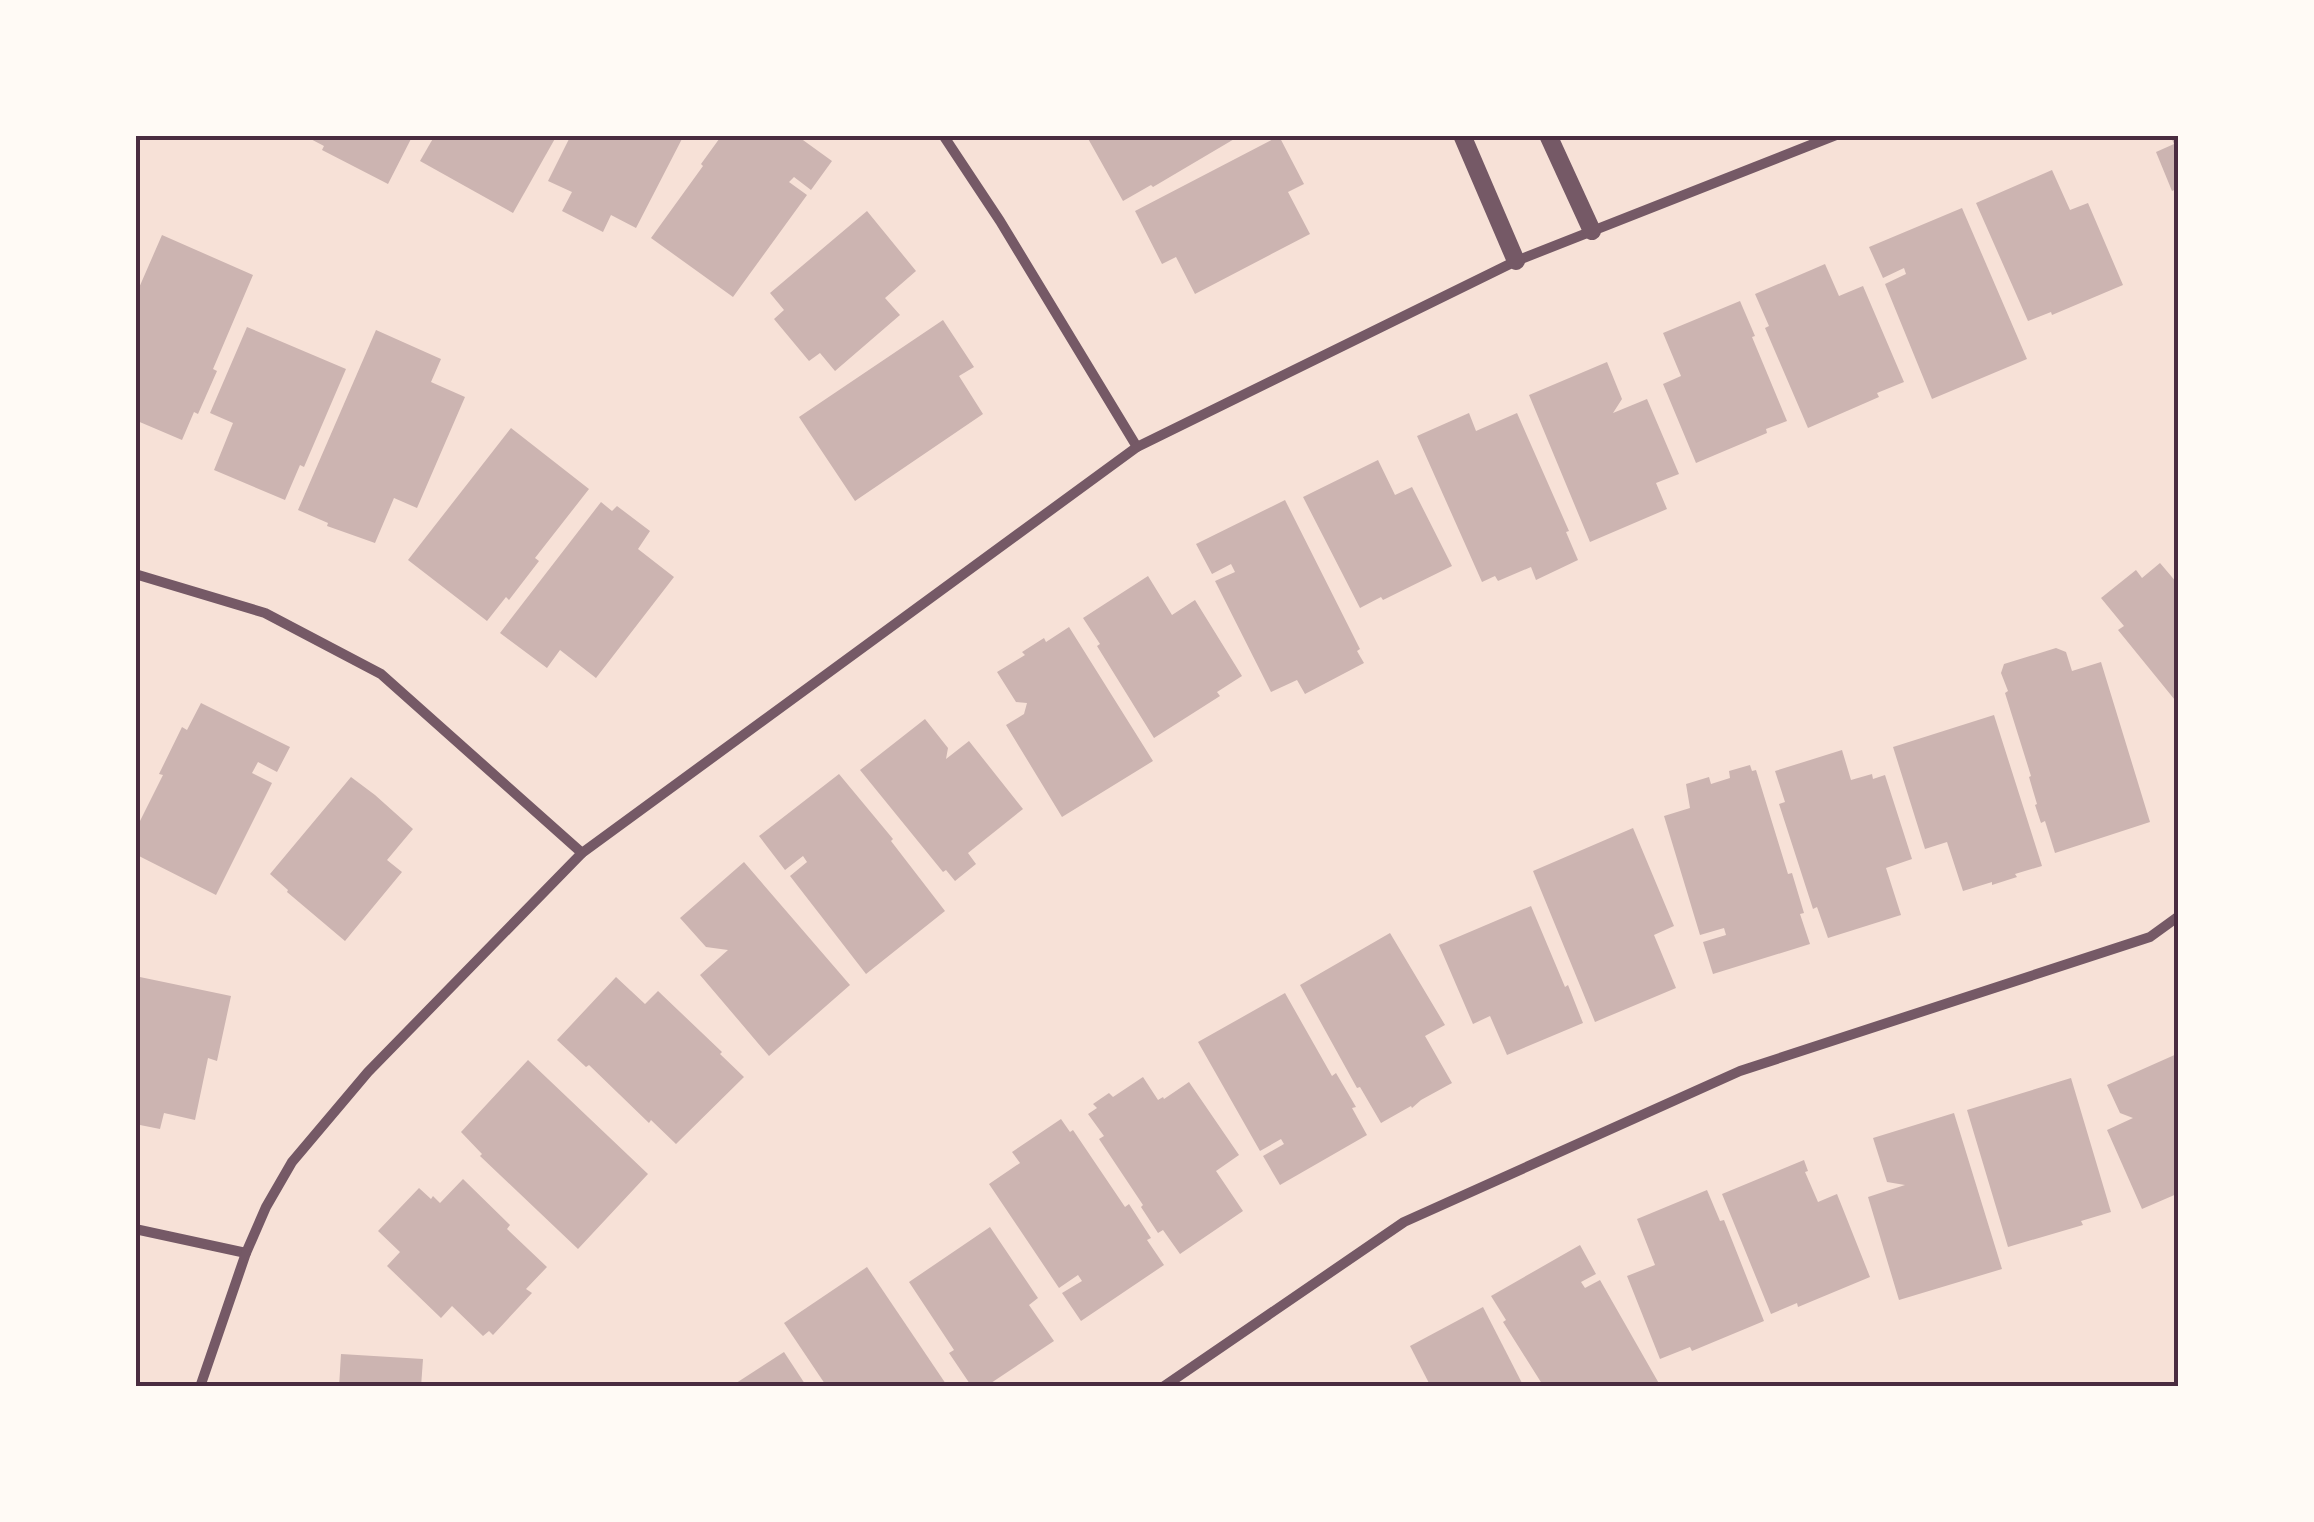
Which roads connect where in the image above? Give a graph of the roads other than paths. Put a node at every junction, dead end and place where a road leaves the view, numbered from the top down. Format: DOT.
graph roads {
  1 [pos="943,135"];
  2 [pos="1462,135"];
  3 [pos="1548,135"];
  4 [pos="1836,135"];
  5 [pos="1592,230"];
  6 [pos="1516,261"];
  7 [pos="1137,447"];
  8 [pos="135,574"];
  9 [pos="582,853"];
  10 [pos="2179,916"];
  11 [pos="135,1229"];
  12 [pos="246,1253"];
  13 [pos="200,1387"];
  14 [pos="1163,1387"];
  1 -- 7 [label="street"];
  2 -- 6 [label="street"];
  3 -- 5 [label="street"];
  4 -- 5 [label="street"];
  5 -- 6 [label="street"];
  6 -- 7 [label="street"];
  7 -- 9 [label="street"];
  8 -- 9 [label="street"];
  9 -- 12 [label="street"];
  10 -- 14 [label="street"];
  11 -- 12 [label="street"];
  12 -- 13 [label="street"];
}
